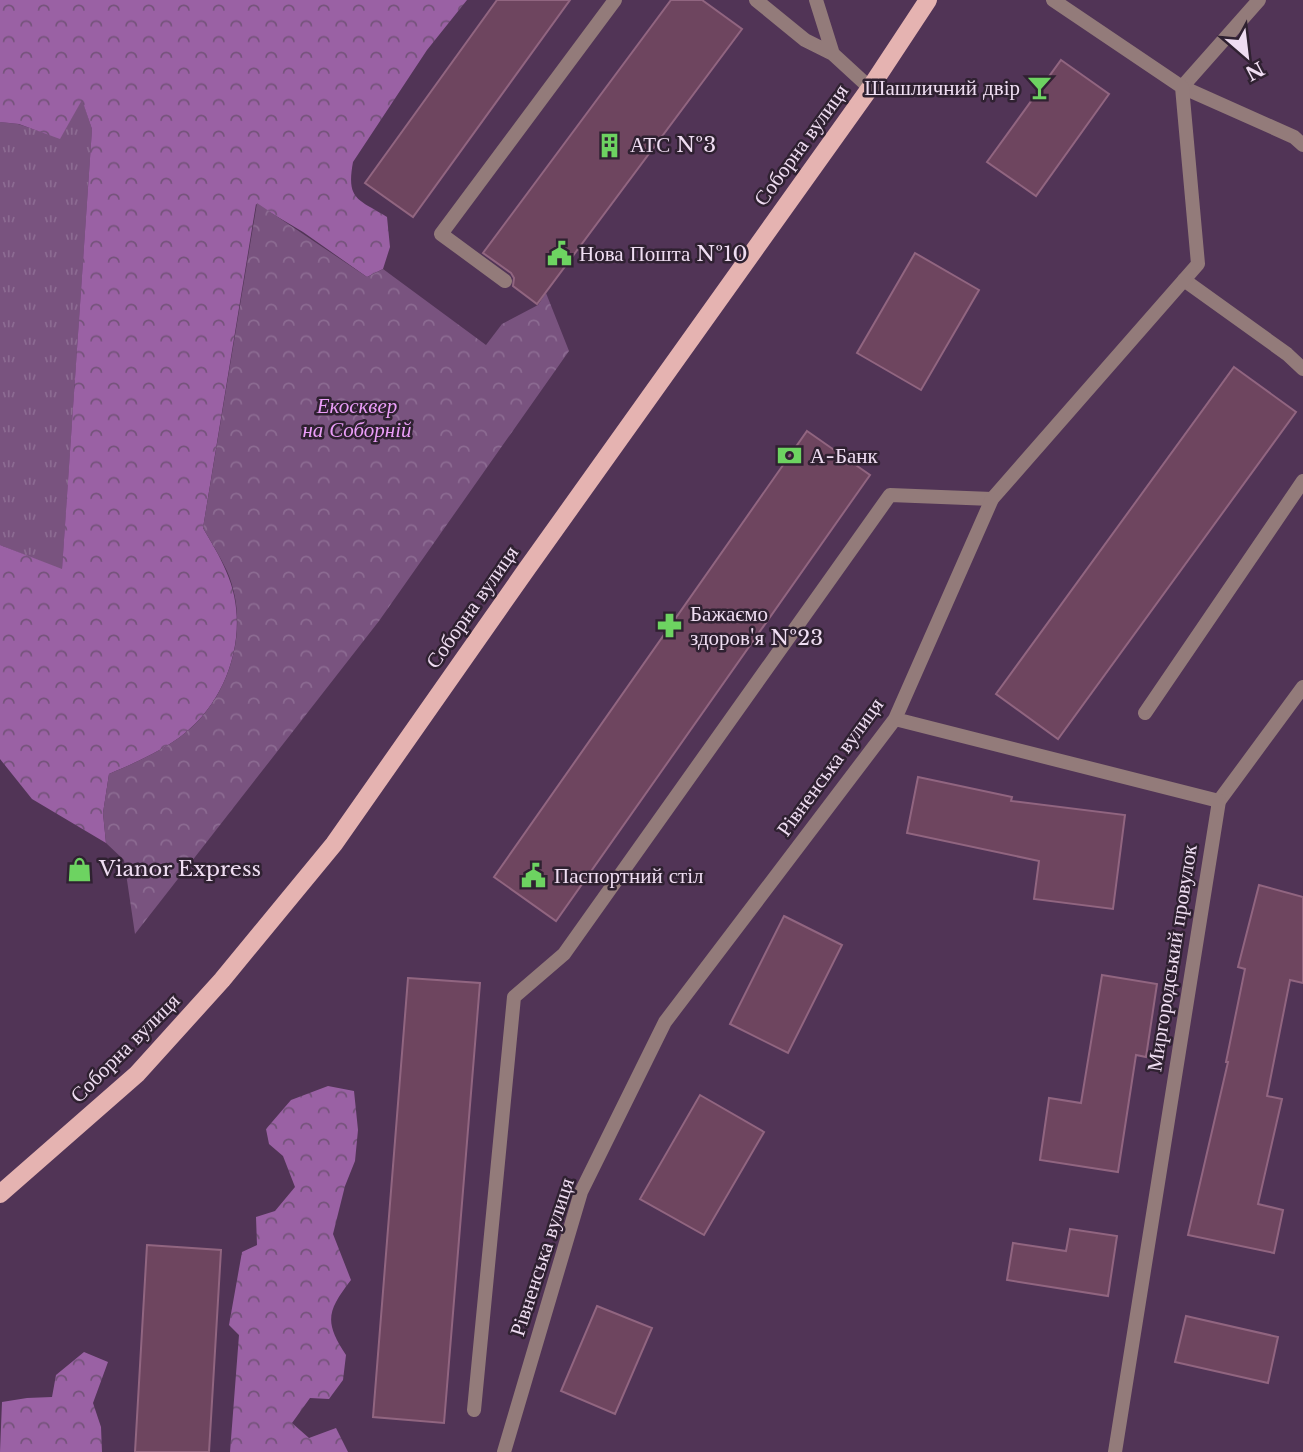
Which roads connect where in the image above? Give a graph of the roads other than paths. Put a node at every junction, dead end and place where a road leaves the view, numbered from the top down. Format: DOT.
graph roads {
  1 [pos="615,0"];
  2 [pos="756,0"];
  3 [pos="816,0"];
  4 [pos="928,0"];
  5 [pos="1053,0"];
  6 [pos="1259,0"];
  7 [pos="834,54"];
  8 [pos="1182,87"];
  9 [pos="870,88"];
  10 [pos="1303,145"];
  11 [pos="1184,280"];
  12 [pos="505,281"];
  13 [pos="1303,369"];
  14 [pos="1303,481"];
  15 [pos="992,499"];
  16 [pos="1303,687"];
  17 [pos="1145,713"];
  18 [pos="895,719"];
  19 [pos="1219,801"];
  20 [pos="0,1194"];
  21 [pos="474,1410"];
  22 [pos="504,1452"];
  23 [pos="1115,1452"];
  1 -- 12 [label="street"];
  2 -- 7 [label="street"];
  3 -- 7 [label="street"];
  4 -- 9 [label="main road, Соборна вулиця"];
  5 -- 8 [label="street"];
  6 -- 8 [label="street"];
  7 -- 9 [label="street"];
  8 -- 10 [label="street"];
  8 -- 11 [label="street, Рівненська вулиця"];
  9 -- 20 [label="main road, Соборна вулиця"];
  11 -- 13 [label="street"];
  11 -- 15 [label="street, Рівненська вулиця"];
  14 -- 17 [label="street"];
  15 -- 18 [label="street, Рівненська вулиця"];
  15 -- 21 [label="street"];
  16 -- 19 [label="street"];
  18 -- 19 [label="street"];
  18 -- 22 [label="street, Рівненська вулиця"];
  19 -- 23 [label="street, Миргородський провулок"];
}
